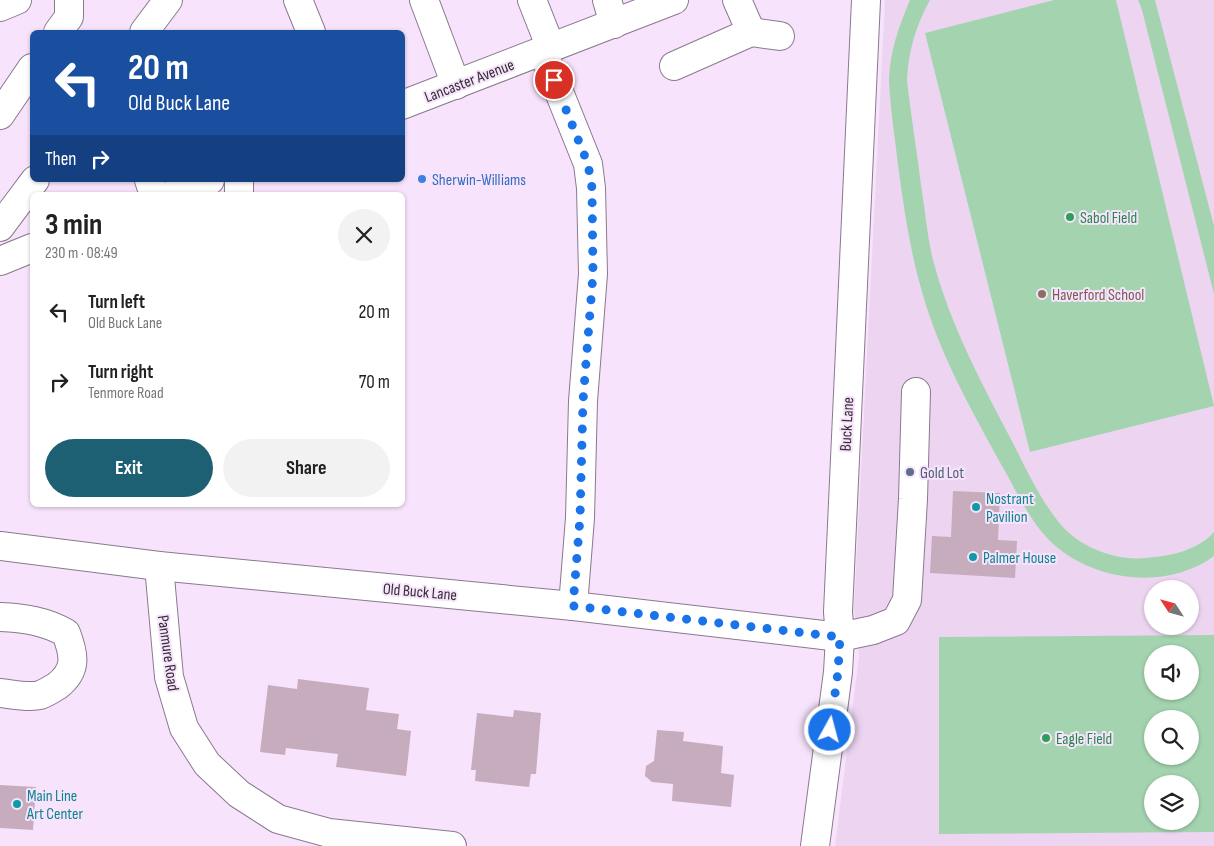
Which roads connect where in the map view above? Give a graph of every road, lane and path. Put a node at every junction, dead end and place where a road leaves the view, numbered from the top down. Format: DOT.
graph roads {
  1 [pos="17,0"];
  2 [pos="69,0"];
  3 [pos="168,0"];
  4 [pos="298,0"];
  5 [pos="424,0"];
  6 [pos="674,0"];
  7 [pos="737,0"];
  8 [pos="866,0"];
  9 [pos="539,2"];
  10 [pos="0,7"];
  11 [pos="610,12"];
  12 [pos="59,30"];
  13 [pos="146,30"];
  14 [pos="310,30"];
  15 [pos="751,32"];
  16 [pos="780,36"];
  17 [pos="547,50"];
  18 [pos="674,66"];
  19 [pos="30,71"];
  20 [pos="456,85"];
  21 [pos="405,105"];
  22 [pos="0,114"];
  23 [pos="34,182"];
  24 [pos="205,182"];
  25 [pos="179,192"];
  26 [pos="0,227"];
  27 [pos="30,249"];
  28 [pos="0,261"];
  29 [pos="916,392"];
  30 [pos="0,546"];
  31 [pos="160,566"];
  32 [pos="573,606"];
  33 [pos="0,616"];
  34 [pos="840,637"];
  35 [pos="0,693"];
  36 [pos="314,839"];
  37 [pos="452,846"];
  38 [pos="815,846"];
  1 -- 10 [label="main road"];
  2 -- 12 [label="main road"];
  3 -- 13 [label="main road"];
  4 -- 14 [label="main road"];
  5 -- 20 [label="main road"];
  6 -- 11 [label="main road, Lancaster Avenue"];
  7 -- 15 [label="main road"];
  8 -- 34 [label="main road, Buck Lane"];
  9 -- 17 [label="main road"];
  11 -- 17 [label="main road, Lancaster Avenue"];
  15 -- 16 [label="main road"];
  15 -- 18 [label="main road"];
  17 -- 20 [label="main road, Lancaster Avenue"];
  17 -- 32 [label="main road"];
  19 -- 22 [label="main road"];
  20 -- 21 [label="main road, Lancaster Avenue"];
  23 -- 26 [label="main road"];
  24 -- 25 [label="main road"];
  27 -- 28 [label="main road"];
  29 -- 34 [label="main road, Old Buck Lane"];
  30 -- 31 [label="main road, Old Buck Lane"];
  31 -- 32 [label="main road, Old Buck Lane"];
  31 -- 36 [label="main road, Panmure Road"];
  32 -- 34 [label="main road, Old Buck Lane"];
  33 -- 35 [label="main road"];
  34 -- 38 [label="main road, Buck Lane"];
  36 -- 37 [label="main road, Panmure Road"];
}
